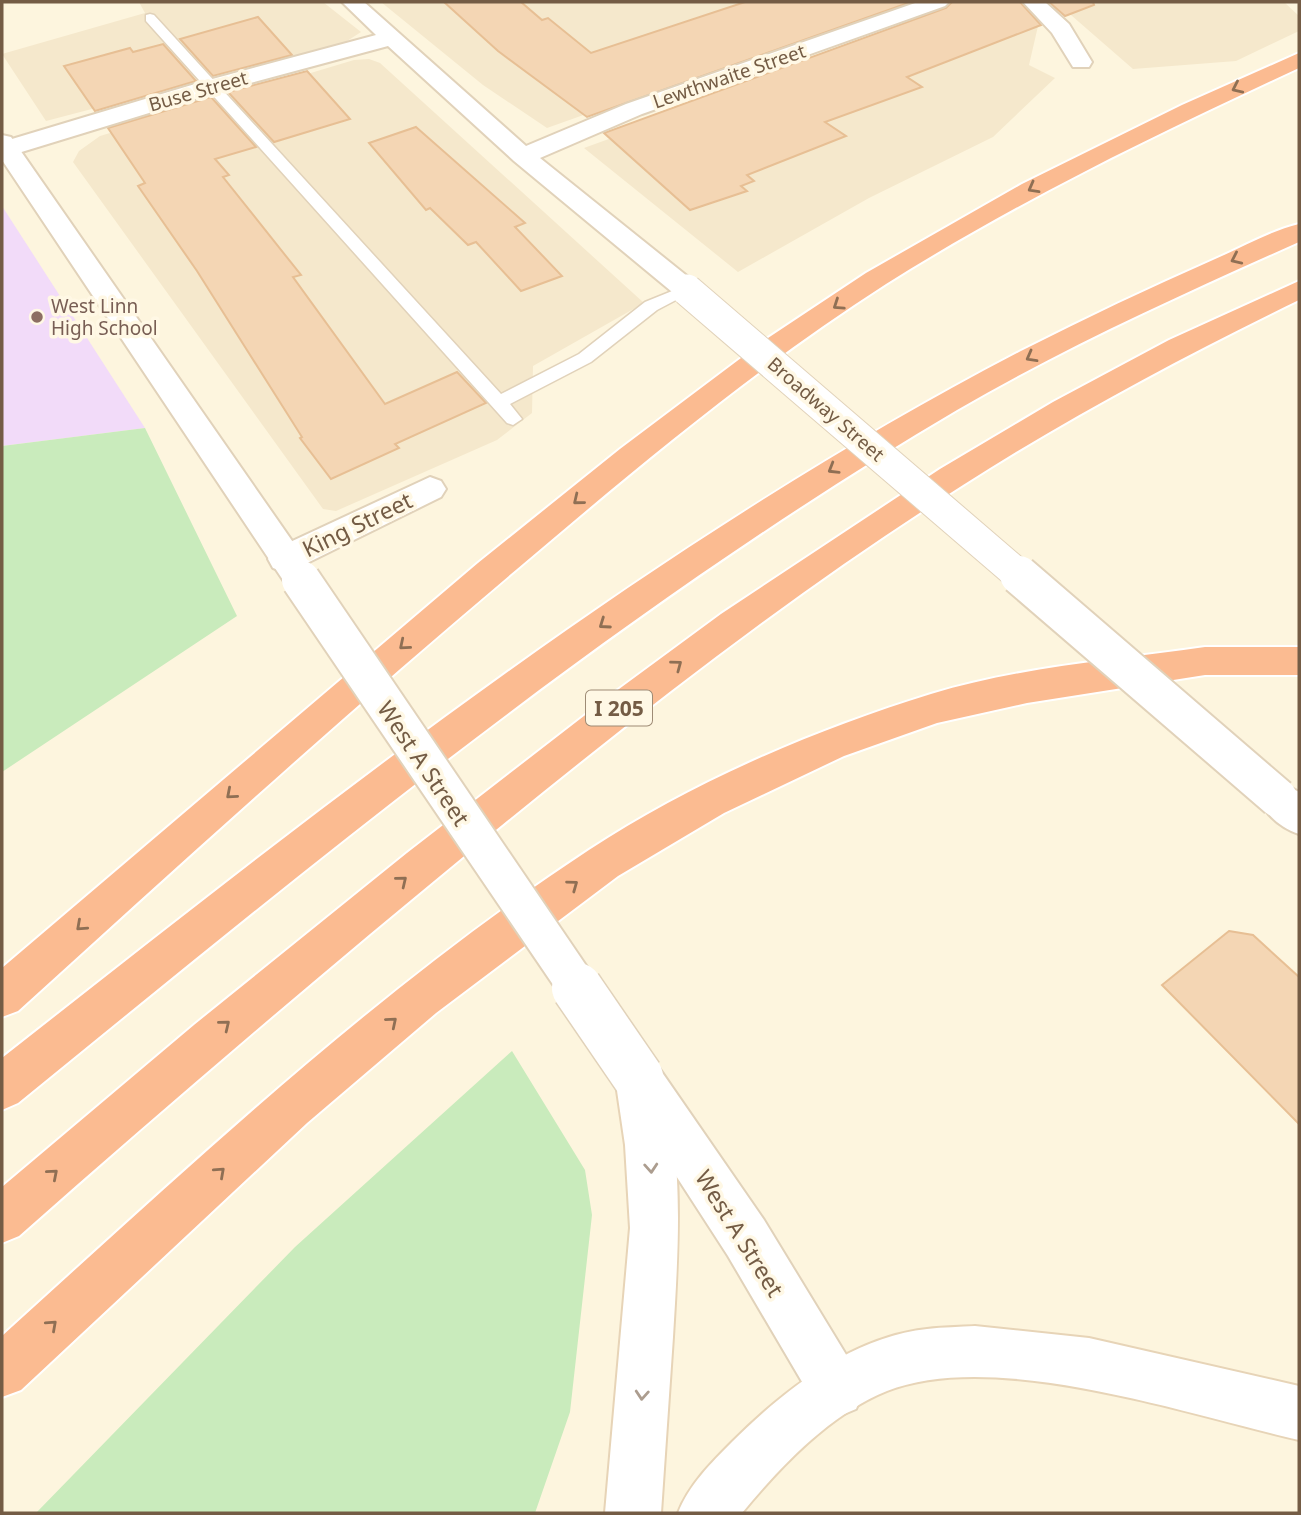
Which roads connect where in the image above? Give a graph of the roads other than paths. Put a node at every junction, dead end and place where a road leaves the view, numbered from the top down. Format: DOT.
graph roads {
  1 [pos="352,2"];
  2 [pos="938,2"];
  3 [pos="1032,2"];
  4 [pos="150,18"];
  5 [pos="391,38"];
  6 [pos="1299,60"];
  7 [pos="1081,62"];
  8 [pos="213,86"];
  9 [pos="4,145"];
  10 [pos="523,156"];
  11 [pos="1299,232"];
  12 [pos="1299,289"];
  13 [pos="687,290"];
  14 [pos="498,403"];
  15 [pos="513,419"];
  16 [pos="430,489"];
  17 [pos="293,570"];
  18 [pos="1299,662"];
  19 [pos="1289,807"];
  20 [pos="2,996"];
  21 [pos="638,1077"];
  22 [pos="2,1087"];
  23 [pos="2,1219"];
  24 [pos="2,1371"];
  25 [pos="837,1390"];
  26 [pos="1299,1413"];
  27 [pos="633,1513"];
  28 [pos="706,1513"];
  1 -- 5 [label="street, Broadway Street"];
  2 -- 10 [label="street, Lewthwaite Street"];
  3 -- 7 [label="street"];
  4 -- 8 [label="lane"];
  5 -- 8 [label="street, Buse Street"];
  5 -- 10 [label="street, Broadway Street"];
  6 -- 20 [label="highway, one-way"];
  8 -- 9 [label="street, Buse Street"];
  8 -- 14 [label="lane"];
  9 -- 17 [label="street, West A Street"];
  10 -- 13 [label="street, Broadway Street"];
  11 -- 22 [label="highway, one-way"];
  23 -- 12 [label="highway, I 205, one-way"];
  13 -- 14 [label="lane"];
  13 -- 19 [label="street, Broadway Street, bridge"];
  14 -- 15 [label="lane"];
  16 -- 17 [label="street, King Street"];
  17 -- 21 [label="street, West A Street, bridge"];
  24 -- 18 [label="highway, one-way"];
  21 -- 25 [label="street, West A Street"];
  21 -- 27 [label="street, one-way"];
  25 -- 26 [label="street"];
  25 -- 28 [label="street"];
}
